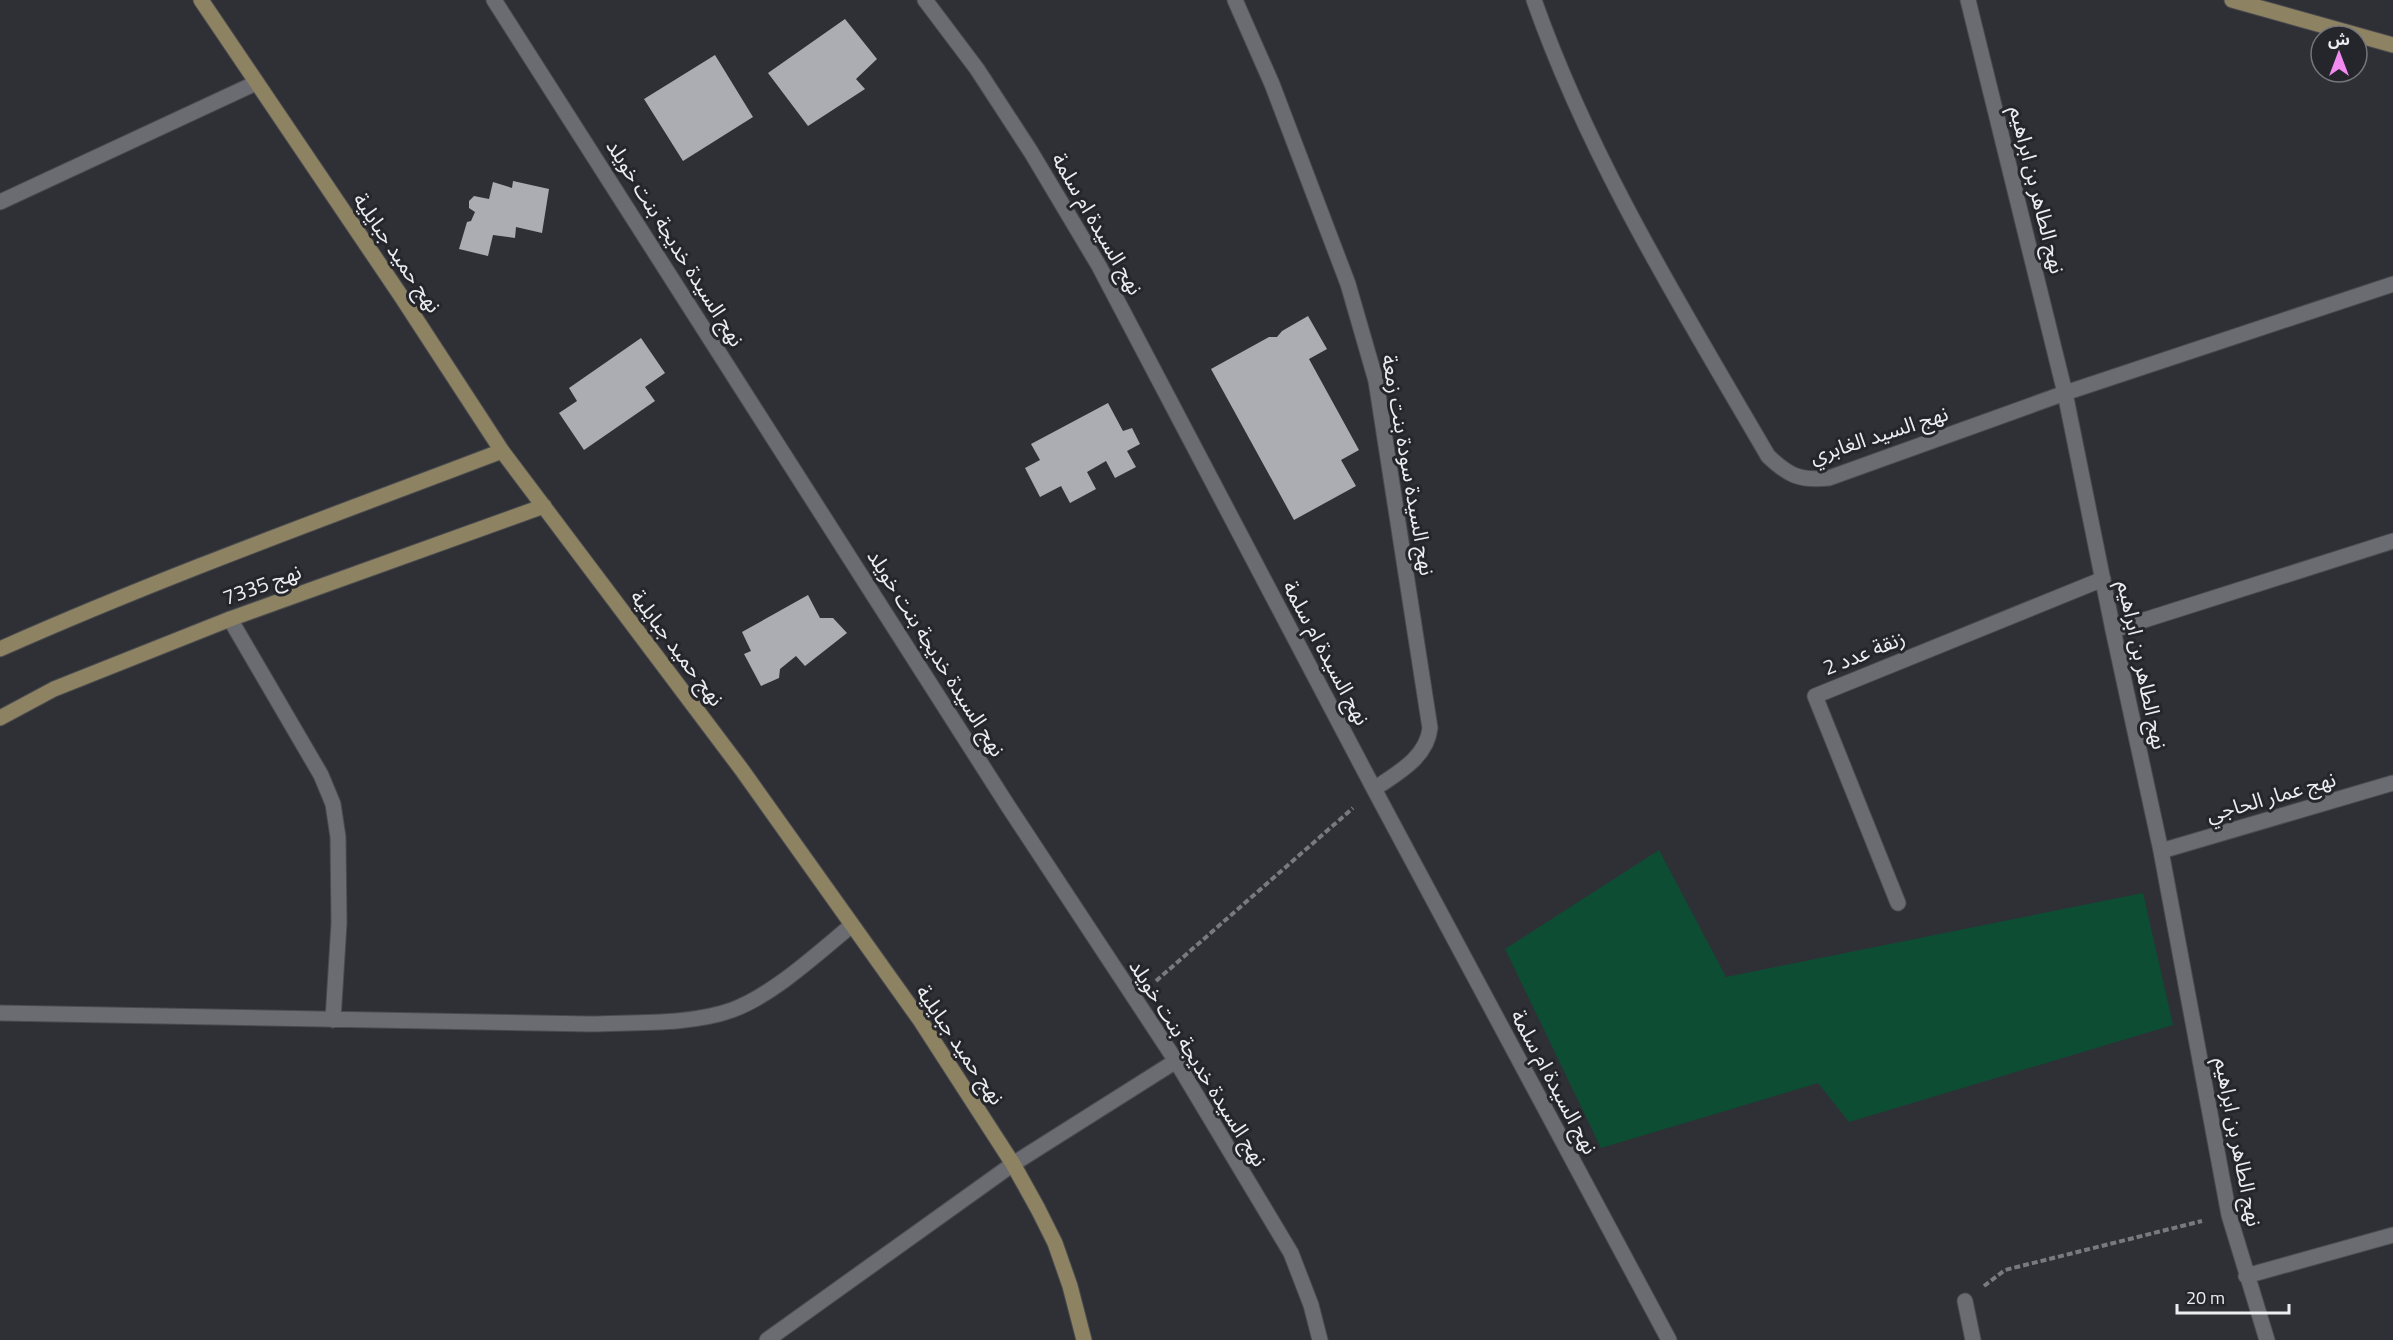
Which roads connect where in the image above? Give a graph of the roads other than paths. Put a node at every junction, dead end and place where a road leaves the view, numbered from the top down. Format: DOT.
graph roads {
  1 [pos="201,0"];
  2 [pos="494,0"];
  3 [pos="925,0"];
  4 [pos="1235,0"];
  5 [pos="1534,0"];
  6 [pos="1968,0"];
  7 [pos="2232,0"];
  8 [pos="2393,45"];
  9 [pos="256,82"];
  10 [pos="0,202"];
  11 [pos="2393,284"];
  12 [pos="2065,393"];
  13 [pos="502,452"];
  14 [pos="544,506"];
  15 [pos="2393,541"];
  16 [pos="2103,579"];
  17 [pos="230,619"];
  18 [pos="2113,630"];
  19 [pos="0,649"];
  20 [pos="0,718"];
  21 [pos="2393,783"];
  22 [pos="1374,789"];
  23 [pos="2161,851"];
  24 [pos="1898,903"];
  25 [pos="852,925"];
  26 [pos="0,1013"];
  27 [pos="333,1020"];
  28 [pos="1176,1061"];
  29 [pos="1013,1164"];
  30 [pos="2393,1235"];
  31 [pos="2246,1276"];
  32 [pos="1965,1301"];
  33 [pos="767,1340"];
  34 [pos="1084,1340"];
  35 [pos="1320,1340"];
  36 [pos="1669,1340"];
  37 [pos="1973,1340"];
  38 [pos="2267,1340"];
  1 -- 9 [label="street, نهج حميد جبايلية"];
  2 -- 28 [label="street, نهج السيدة خديجة بنت خويلد"];
  3 -- 22 [label="street, نهج السيدة ام سلمة"];
  4 -- 22 [label="street, نهج السيدة سودة بنت زمعة"];
  5 -- 12 [label="street, نهج السيد الغابري"];
  6 -- 12 [label="street, نهج الطاهر بن ابراهيم"];
  7 -- 8 [label="street"];
  9 -- 10 [label="street"];
  9 -- 13 [label="street, نهج حميد جبايلية"];
  11 -- 12 [label="street, نهج السيد الغابري"];
  12 -- 16 [label="street, نهج الطاهر بن ابراهيم"];
  13 -- 14 [label="street, نهج حميد جبايلية"];
  13 -- 19 [label="street, نهج 7335"];
  14 -- 17 [label="street, نهج 7335"];
  14 -- 25 [label="street, نهج حميد جبايلية"];
  15 -- 18 [label="street"];
  16 -- 18 [label="street, نهج الطاهر بن ابراهيم"];
  16 -- 24 [label="street, زنقة عدد 2"];
  17 -- 20 [label="street, نهج 7335"];
  17 -- 27 [label="street"];
  18 -- 23 [label="street, نهج الطاهر بن ابراهيم"];
  21 -- 23 [label="street, نهج عمار الحاجي"];
  22 -- 36 [label="street, نهج السيدة ام سلمة"];
  23 -- 31 [label="street, نهج الطاهر بن ابراهيم"];
  25 -- 27 [label="street"];
  25 -- 29 [label="street, نهج حميد جبايلية"];
  26 -- 27 [label="street"];
  28 -- 29 [label="street"];
  28 -- 35 [label="street, نهج السيدة خديجة بنت خويلد"];
  29 -- 33 [label="street"];
  29 -- 34 [label="street, نهج حميد جبايلية"];
  30 -- 31 [label="street"];
  31 -- 38 [label="street, نهج الطاهر بن ابراهيم"];
  32 -- 37 [label="street"];
}
